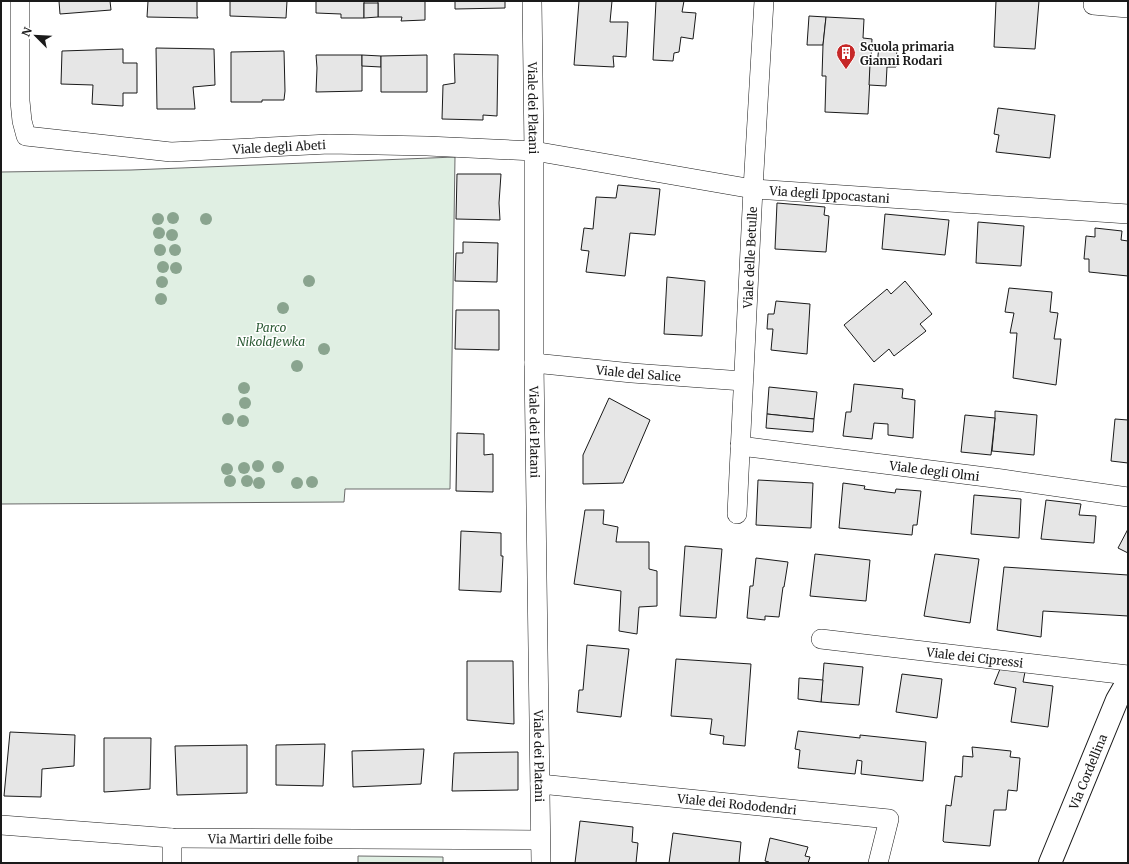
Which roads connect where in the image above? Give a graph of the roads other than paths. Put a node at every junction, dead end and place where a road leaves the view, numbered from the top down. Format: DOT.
graph roads {
  1 [pos="20,1"];
  2 [pos="532,1"];
  3 [pos="764,1"];
  4 [pos="1093,5"];
  5 [pos="1128,8"];
  6 [pos="534,151"];
  7 [pos="753,189"];
  8 [pos="1128,214"];
  9 [pos="534,363"];
  10 [pos="743,381"];
  11 [pos="740,446"];
  12 [pos="1128,497"];
  13 [pos="737,514"];
  14 [pos="821,639"];
  15 [pos="1128,674"];
  16 [pos="1128,680"];
  17 [pos="540,784"];
  18 [pos="1,825"];
  19 [pos="172,838"];
  20 [pos="540,840"];
  21 [pos="172,863"];
  22 [pos="541,863"];
  23 [pos="878,863"];
  24 [pos="1050,863"];
  1 -- 6 [label="street, Viale degli Abeti"];
  2 -- 6 [label="street, Viale dei Platani"];
  3 -- 7 [label="street, Viale delle Betulle"];
  4 -- 5 [label="street"];
  6 -- 7 [label="street, Via degli Ippocastani"];
  6 -- 9 [label="street, Viale dei Platani"];
  7 -- 8 [label="street, Via degli Ippocastani"];
  7 -- 10 [label="street, Viale delle Betulle"];
  9 -- 10 [label="street, Viale del Salice"];
  9 -- 17 [label="street, Viale dei Platani"];
  10 -- 11 [label="street, Viale delle Betulle"];
  11 -- 12 [label="street, Viale degli Olmi"];
  11 -- 13 [label="street, Viale delle Betulle"];
  14 -- 15 [label="street, Viale dei Cipressi"];
  16 -- 24 [label="street, Via Cordellina"];
  17 -- 20 [label="street, Viale dei Platani"];
  17 -- 23 [label="street, Viale dei Rododendri"];
  18 -- 19 [label="street, Via Martiri delle foibe"];
  19 -- 20 [label="street, Via Martiri delle foibe"];
  19 -- 21 [label="street"];
  20 -- 22 [label="street, Viale dei Platani"];
}
